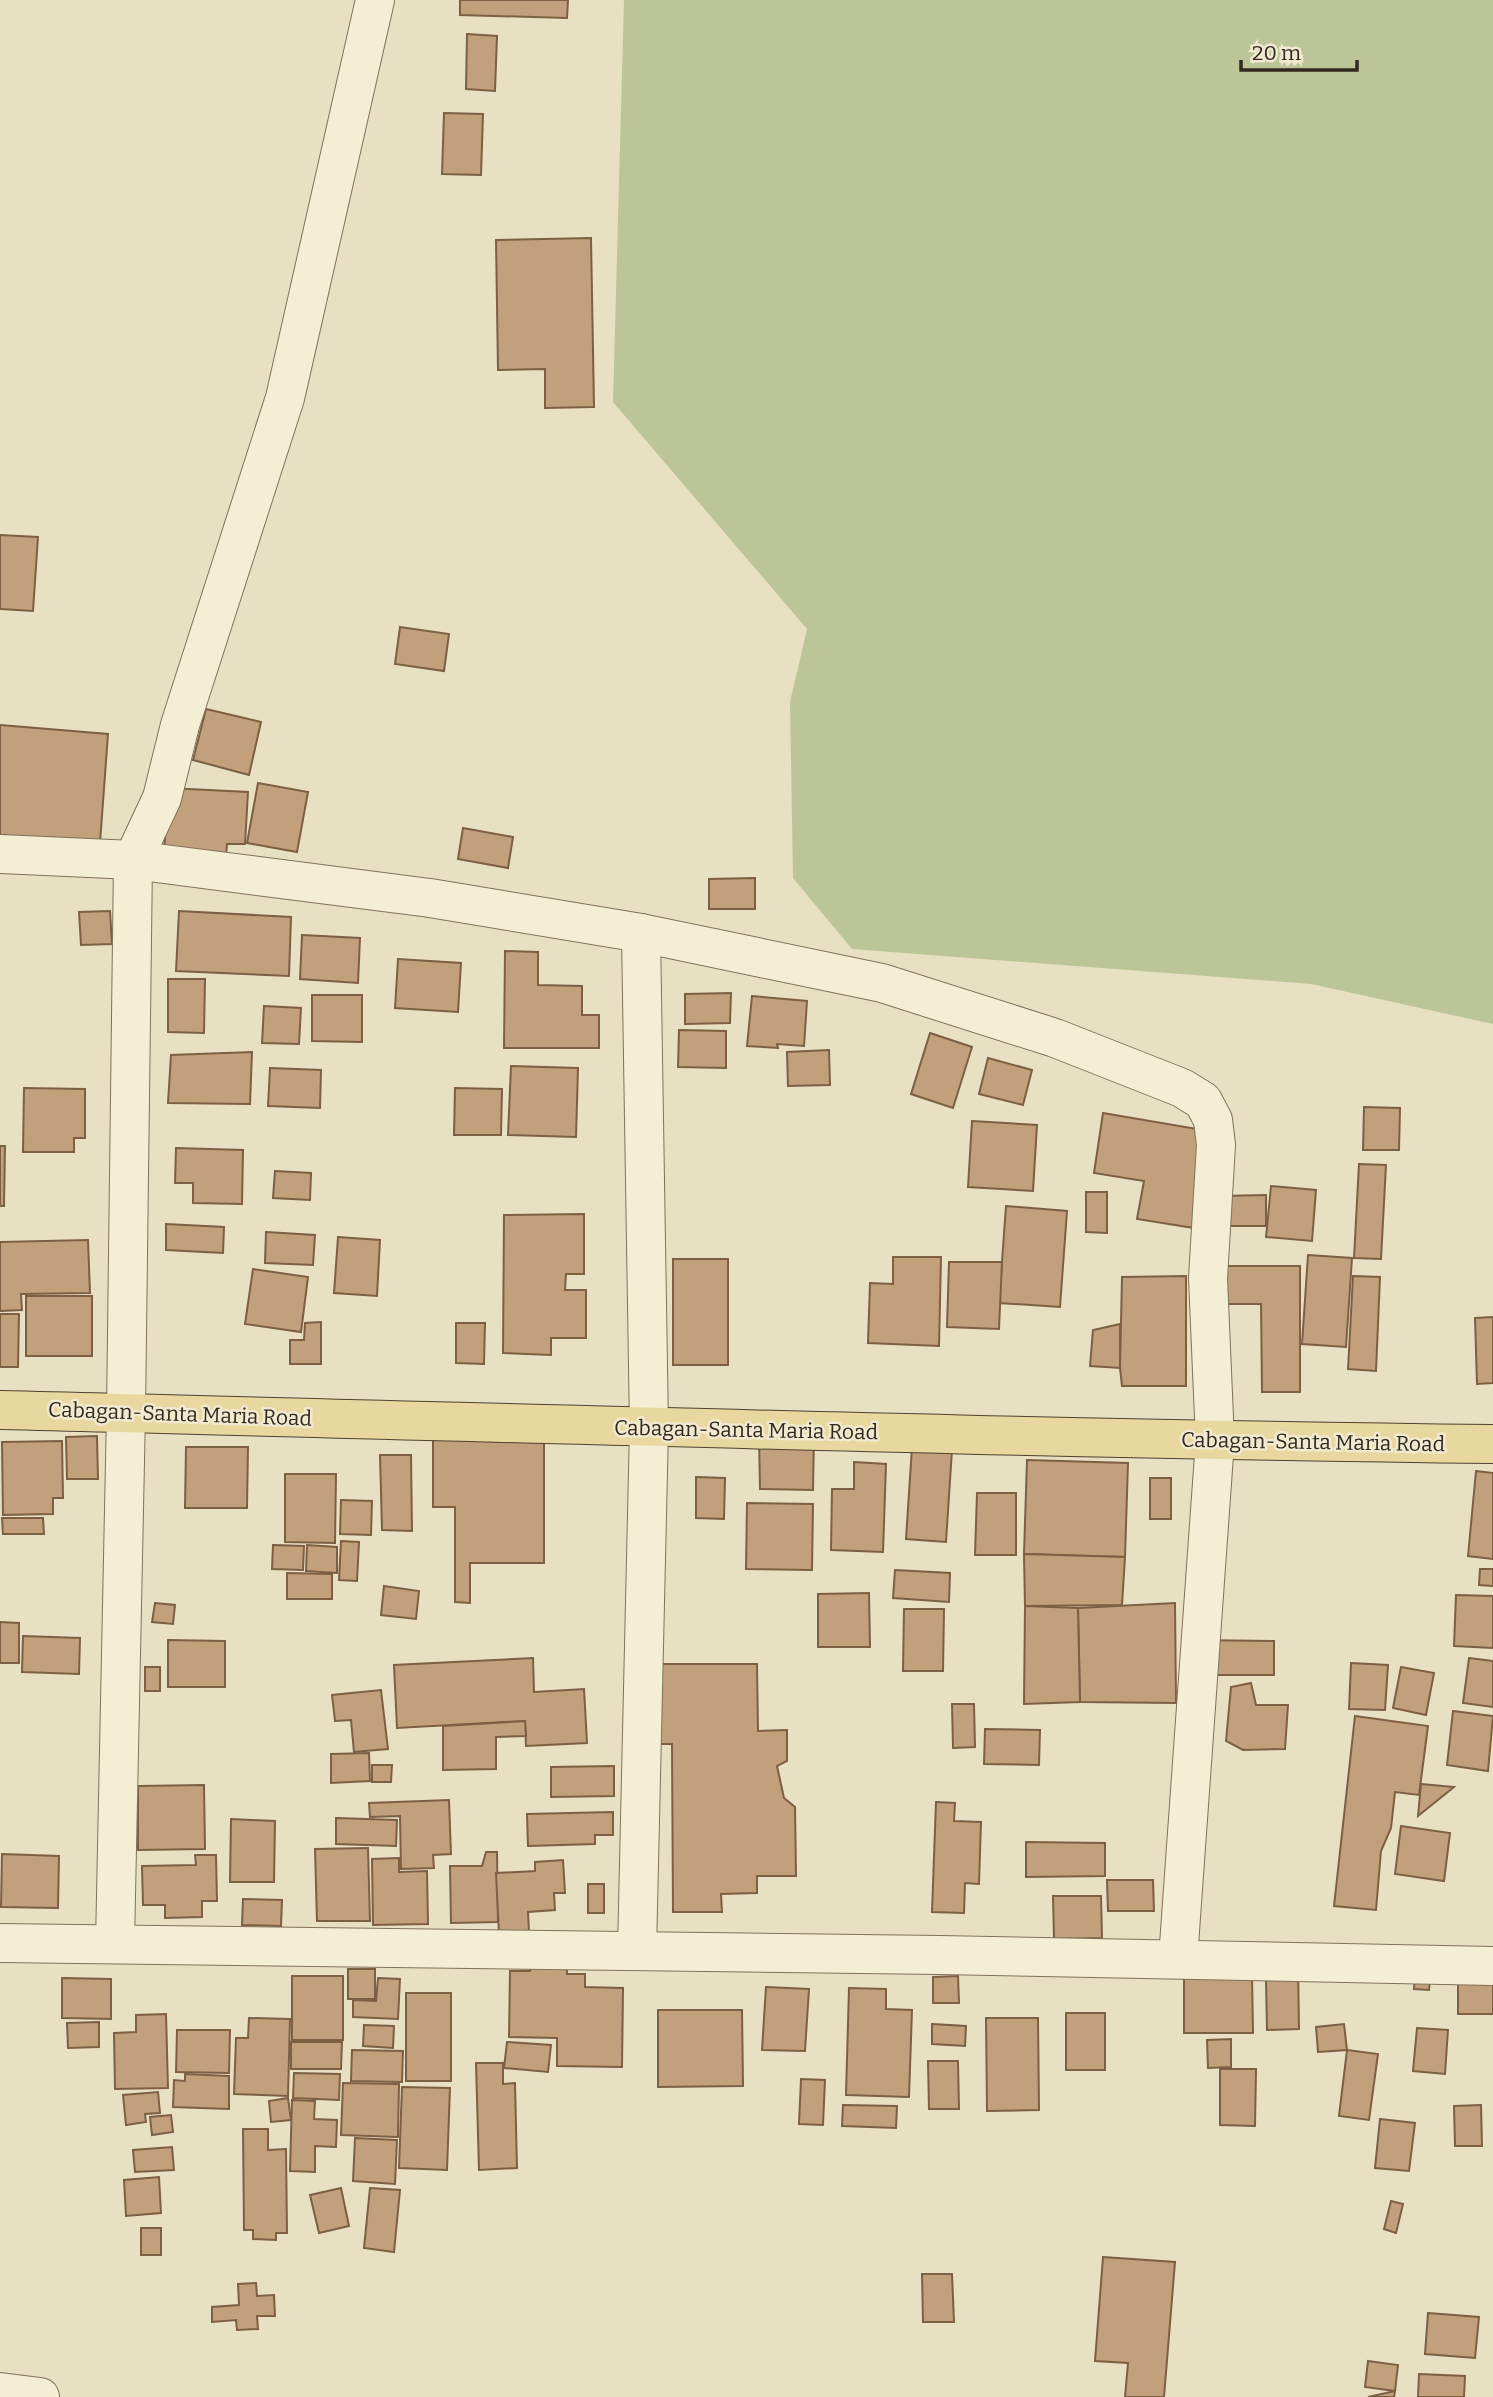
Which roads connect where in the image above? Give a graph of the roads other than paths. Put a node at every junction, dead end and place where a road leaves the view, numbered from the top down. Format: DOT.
graph roads {
  1 [pos="375,0"];
  2 [pos="0,854"];
  3 [pos="133,860"];
  4 [pos="641,933"];
  5 [pos="0,1410"];
  6 [pos="126,1413"];
  7 [pos="649,1428"];
  8 [pos="1215,1441"];
  9 [pos="1493,1444"];
  10 [pos="0,1943"];
  11 [pos="115,1944"];
  12 [pos="637,1951"];
  13 [pos="1178,1959"];
  14 [pos="1493,1966"];
  15 [pos="0,2392"];
  16 [pos="40,2397"];
  1 -- 3 [label="street"];
  2 -- 3 [label="street"];
  3 -- 4 [label="street"];
  3 -- 6 [label="street"];
  4 -- 7 [label="street"];
  4 -- 8 [label="street"];
  5 -- 6 [label="main road, Cabagan-Santa Maria Road"];
  6 -- 7 [label="main road, Cabagan-Santa Maria Road"];
  6 -- 11 [label="street"];
  7 -- 8 [label="main road, Cabagan-Santa Maria Road"];
  7 -- 12 [label="street"];
  8 -- 9 [label="main road, Cabagan-Santa Maria Road"];
  8 -- 13 [label="street"];
  10 -- 11 [label="street"];
  11 -- 12 [label="street"];
  12 -- 13 [label="street"];
  13 -- 14 [label="street"];
  15 -- 16 [label="street"];
}
